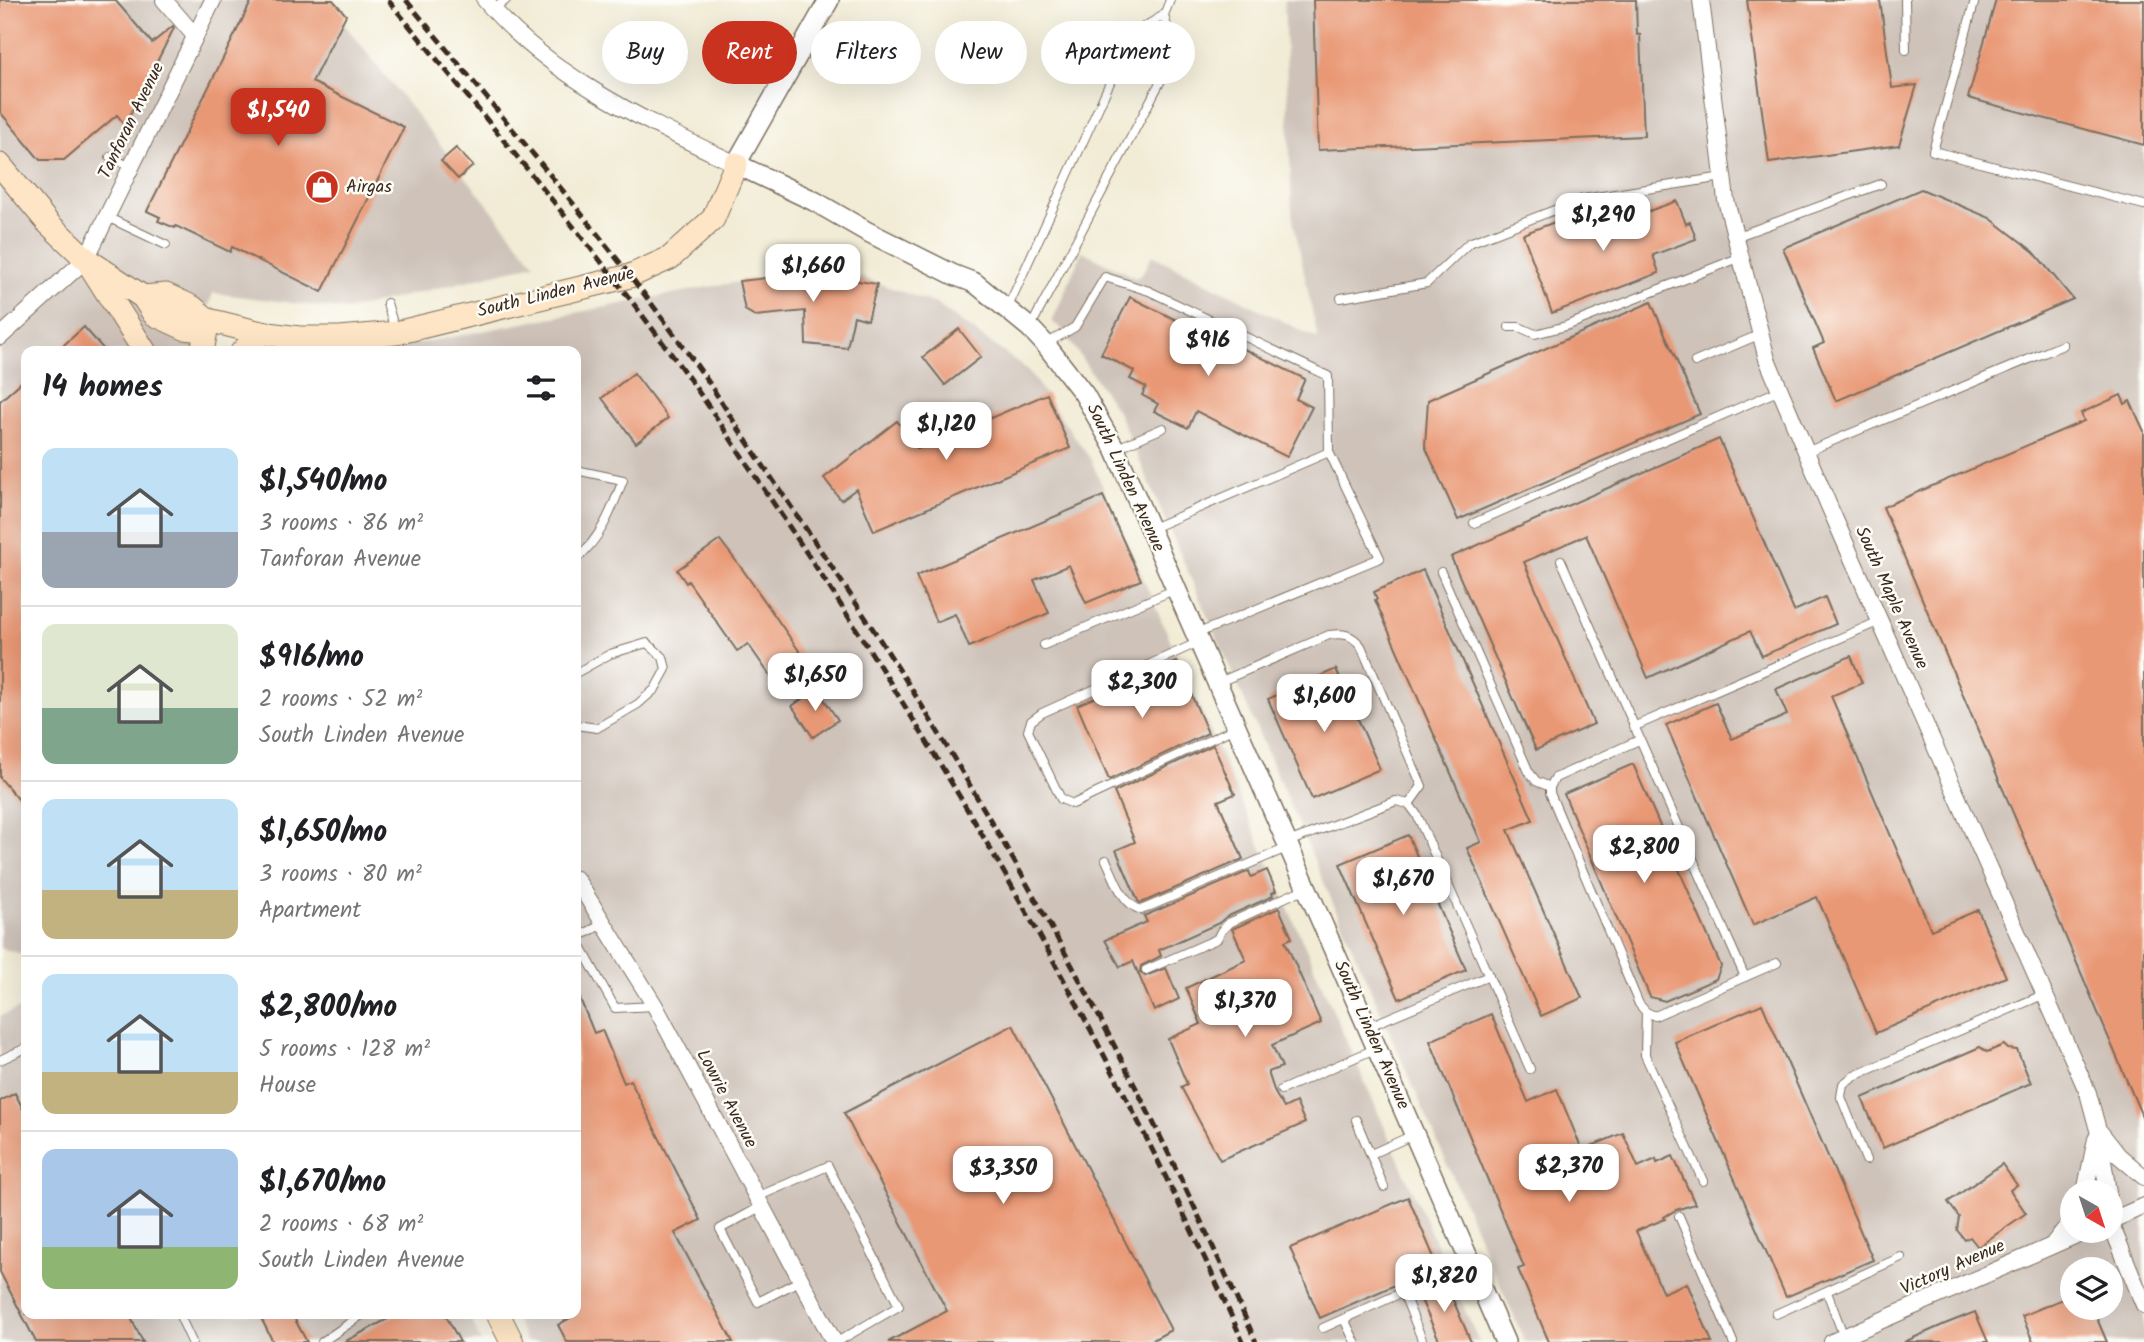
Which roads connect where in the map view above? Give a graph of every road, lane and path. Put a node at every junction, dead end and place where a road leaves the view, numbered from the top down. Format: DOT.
graph roads {
  1 [pos="164,0"];
  2 [pos="213,0"];
  3 [pos="829,0"];
  4 [pos="1170,0"];
  5 [pos="1702,0"];
  6 [pos="1905,0"];
  7 [pos="1975,0"];
  8 [pos="495,3"];
  9 [pos="1164,15"];
  10 [pos="195,36"];
  11 [pos="1906,50"];
  12 [pos="110,157"];
  13 [pos="0,164"];
  14 [pos="736,164"];
  15 [pos="131,167"];
  16 [pos="1723,177"];
  17 [pos="1881,184"];
  18 [pos="2144,205"];
  19 [pos="107,217"];
  20 [pos="1735,237"];
  21 [pos="166,245"];
  22 [pos="1741,257"];
  23 [pos="86,259"];
  24 [pos="1341,298"];
  25 [pos="387,303"];
  26 [pos="1007,309"];
  27 [pos="208,320"];
  28 [pos="1509,327"];
  29 [pos="1030,328"];
  30 [pos="261,333"];
  31 [pos="396,333"];
  32 [pos="1760,334"];
  33 [pos="0,337"];
  34 [pos="1046,345"];
  35 [pos="2063,345"];
  36 [pos="141,346"];
  37 [pos="203,346"];
  38 [pos="248,346"];
  39 [pos="1695,362"];
  40 [pos="1780,390"];
  41 [pos="1163,428"];
  42 [pos="1115,449"];
  43 [pos="1329,452"];
  44 [pos="1806,452"];
  45 [pos="581,471"];
  46 [pos="1474,523"];
  47 [pos="1150,529"];
  48 [pos="581,555"];
  49 [pos="1561,560"];
  50 [pos="1441,572"];
  51 [pos="1176,589"];
  52 [pos="1880,621"];
  53 [pos="1198,638"];
  54 [pos="1044,645"];
  55 [pos="581,670"];
  56 [pos="1217,682"];
  57 [pos="581,726"];
  58 [pos="1237,727"];
  59 [pos="1633,727"];
  60 [pos="1639,740"];
  61 [pos="1549,787"];
  62 [pos="1409,804"];
  63 [pos="1288,844"];
  64 [pos="1106,860"];
  65 [pos="581,887"];
  66 [pos="1307,888"];
  67 [pos="603,924"];
  68 [pos="581,935"];
  69 [pos="581,947"];
  70 [pos="1777,963"];
  71 [pos="1146,970"];
  72 [pos="1489,976"];
  73 [pos="1745,977"];
  74 [pos="2045,994"];
  75 [pos="655,1006"];
  76 [pos="1646,1012"];
  77 [pos="1367,1027"];
  78 [pos="1377,1048"];
  79 [pos="21,1050"];
  80 [pos="0,1060"];
  81 [pos="1530,1069"];
  82 [pos="1281,1090"];
  83 [pos="1356,1120"];
  84 [pos="2098,1130"];
  85 [pos="1414,1135"];
  86 [pos="1371,1154"];
  87 [pos="1866,1160"];
  88 [pos="2144,1177"];
  89 [pos="2088,1180"];
  90 [pos="2106,1180"];
  91 [pos="1703,1181"];
  92 [pos="1384,1186"];
  93 [pos="759,1202"];
  94 [pos="2144,1206"];
  95 [pos="1679,1216"];
  96 [pos="2123,1216"];
  97 [pos="2060,1236"];
  98 [pos="2060,1242"];
  99 [pos="2119,1243"];
  100 [pos="2052,1246"];
  101 [pos="1901,1257"];
  102 [pos="1470,1262"];
  103 [pos="801,1280"];
  104 [pos="1403,1292"];
  105 [pos="1827,1292"];
  106 [pos="2144,1305"];
  107 [pos="1776,1314"];
  108 [pos="181,1319"];
  109 [pos="356,1319"];
  110 [pos="500,1319"];
  111 [pos="1343,1319"];
  112 [pos="1323,1328"];
  113 [pos="1838,1339"];
  114 [pos="192,1342"];
  115 [pos="322,1342"];
  116 [pos="512,1342"];
  117 [pos="836,1342"];
  118 [pos="1355,1342"];
  119 [pos="1423,1342"];
  120 [pos="1505,1342"];
  121 [pos="1733,1342"];
  1 -- 10 [label="street"];
  2 -- 10 [label="street, Tanforan Avenue"];
  3 -- 14 [label="street"];
  4 -- 9 [label="lane"];
  5 -- 16 [label="street, South Maple Avenue"];
  6 -- 11 [label="lane"];
  7 -- 18 [label="lane"];
  8 -- 14 [label="street"];
  9 -- 26 [label="lane"];
  9 -- 29 [label="lane"];
  10 -- 15 [label="street, Tanforan Avenue"];
  12 -- 15 [label="lane"];
  13 -- 23 [label="main road"];
  14 -- 26 [label="street, South Linden Avenue"];
  14 -- 31 [label="main road, South Linden Avenue"];
  15 -- 19 [label="street, Tanforan Avenue"];
  16 -- 20 [label="street, South Maple Avenue"];
  16 -- 24 [label="lane"];
  17 -- 20 [label="lane"];
  19 -- 21 [label="lane"];
  19 -- 23 [label="street, Tanforan Avenue"];
  20 -- 22 [label="street, South Maple Avenue"];
  22 -- 28 [label="lane"];
  22 -- 32 [label="street, South Maple Avenue"];
  23 -- 27 [label="main road, South Linden Avenue"];
  23 -- 33 [label="street"];
  23 -- 36 [label="main road"];
  25 -- 31 [label="lane"];
  26 -- 29 [label="street, South Linden Avenue"];
  27 -- 30 [label="main road, South Linden Avenue"];
  27 -- 37 [label="main road"];
  29 -- 34 [label="street, South Linden Avenue"];
  30 -- 31 [label="main road, South Linden Avenue"];
  30 -- 38 [label="main road"];
  32 -- 39 [label="lane"];
  32 -- 40 [label="street, South Maple Avenue"];
  34 -- 42 [label="street, South Linden Avenue"];
  34 -- 43 [label="lane"];
  35 -- 44 [label="lane"];
  40 -- 44 [label="street, South Maple Avenue"];
  40 -- 46 [label="lane"];
  41 -- 42 [label="lane"];
  42 -- 47 [label="street, South Linden Avenue"];
  43 -- 47 [label="lane"];
  43 -- 53 [label="lane"];
  44 -- 52 [label="street, South Maple Avenue"];
  45 -- 48 [label="lane"];
  47 -- 51 [label="street, South Linden Avenue"];
  49 -- 59 [label="lane"];
  50 -- 61 [label="lane"];
  51 -- 53 [label="street, South Linden Avenue"];
  51 -- 54 [label="lane"];
  52 -- 59 [label="lane"];
  52 -- 74 [label="street, South Maple Avenue"];
  53 -- 56 [label="street, South Linden Avenue"];
  53 -- 58 [label="lane"];
  55 -- 57 [label="lane"];
  56 -- 58 [label="street, South Linden Avenue"];
  56 -- 62 [label="lane"];
  58 -- 63 [label="street, South Linden Avenue"];
  59 -- 60 [label="lane"];
  60 -- 61 [label="lane"];
  60 -- 73 [label="lane"];
  61 -- 76 [label="lane"];
  62 -- 63 [label="lane"];
  62 -- 72 [label="lane"];
  63 -- 64 [label="lane"];
  63 -- 66 [label="street, South Linden Avenue"];
  65 -- 67 [label="street, Lowrie Avenue"];
  66 -- 71 [label="lane"];
  66 -- 77 [label="street, South Linden Avenue"];
  67 -- 68 [label="lane"];
  67 -- 75 [label="street, Lowrie Avenue"];
  69 -- 75 [label="lane"];
  70 -- 73 [label="lane"];
  72 -- 77 [label="lane"];
  72 -- 81 [label="lane"];
  73 -- 76 [label="lane"];
  74 -- 84 [label="street, South Maple Avenue"];
  74 -- 87 [label="lane"];
  75 -- 93 [label="street, Lowrie Avenue"];
  76 -- 91 [label="lane"];
  77 -- 78 [label="street, South Linden Avenue"];
  78 -- 82 [label="lane"];
  78 -- 85 [label="street, South Linden Avenue"];
  79 -- 80 [label="lane"];
  83 -- 86 [label="lane"];
  84 -- 88 [label="street"];
  84 -- 89 [label="street"];
  84 -- 90 [label="street, South Maple Avenue"];
  85 -- 86 [label="lane"];
  85 -- 102 [label="street, South Linden Avenue"];
  86 -- 92 [label="lane"];
  93 -- 103 [label="street, Lowrie Avenue"];
  93 -- 103 [label="lane"];
  93 -- 117 [label="lane"];
  94 -- 96 [label="street"];
  95 -- 121 [label="lane"];
  97 -- 100 [label="street"];
  98 -- 100 [label="street, Victory Avenue"];
  99 -- 106 [label="street"];
  100 -- 113 [label="street, Victory Avenue"];
  101 -- 105 [label="lane"];
  102 -- 104 [label="lane"];
  102 -- 120 [label="street, South Linden Avenue"];
  103 -- 117 [label="street, Lowrie Avenue"];
  104 -- 111 [label="lane"];
  104 -- 119 [label="lane"];
  105 -- 107 [label="lane"];
  105 -- 113 [label="lane"];
  108 -- 114 [label="lane"];
  109 -- 115 [label="lane"];
  110 -- 116 [label="main road"];
  111 -- 112 [label="lane"];
  111 -- 118 [label="lane"];
}
